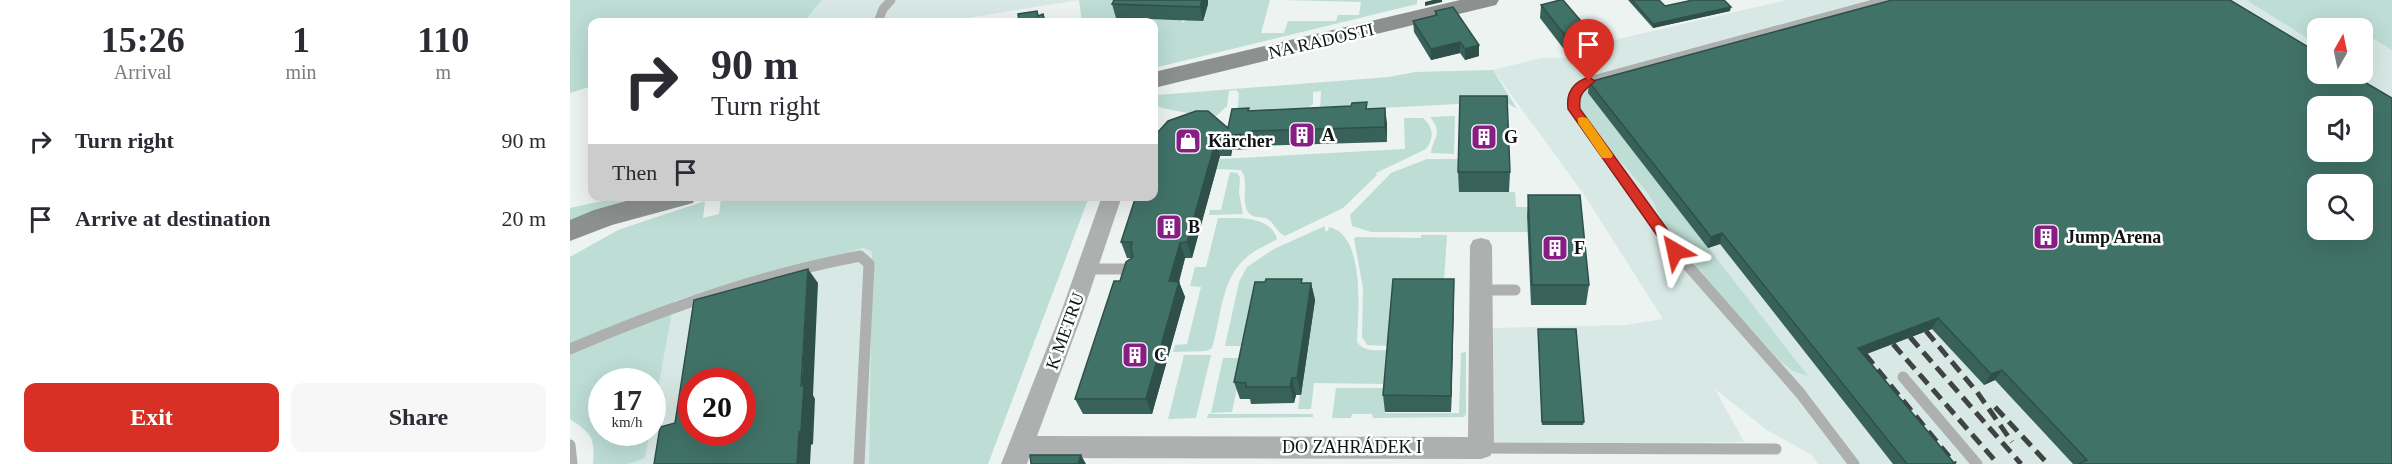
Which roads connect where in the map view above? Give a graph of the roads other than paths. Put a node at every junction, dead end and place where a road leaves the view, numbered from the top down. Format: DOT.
graph roads {
  1 [pos="891,0"];
  2 [pos="1488,0"];
  3 [pos="1888,0"];
  4 [pos="880,18"];
  5 [pos="1158,79"];
  6 [pos="667,201"];
  7 [pos="671,201"];
  8 [pos="1110,201"];
  9 [pos="570,231"];
  10 [pos="1481,246"];
  11 [pos="570,247"];
  12 [pos="1132,268"];
  13 [pos="1087,269"];
  14 [pos="1481,290"];
  15 [pos="1515,290"];
  16 [pos="570,349"];
  17 [pos="1903,377"];
  18 [pos="570,445"];
  19 [pos="1481,448"];
  20 [pos="1776,449"];
  21 [pos="1017,455"];
  22 [pos="572,464"];
  23 [pos="859,464"];
  24 [pos="1854,464"];
  25 [pos="1977,464"];
  1 -- 4 [label="lane"];
  2 -- 5 [label="main road, NA RADOSTI"];
  3 -- 24 [label="lane"];
  6 -- 9 [label="main road"];
  7 -- 11 [label="main road"];
  8 -- 13 [label="street, K METRU"];
  10 -- 14 [label="street"];
  12 -- 13 [label="lane"];
  13 -- 21 [label="street, K METRU"];
  14 -- 15 [label="lane"];
  14 -- 19 [label="street"];
  16 -- 23 [label="lane"];
  17 -- 25 [label="lane"];
  18 -- 22 [label="lane"];
  19 -- 20 [label="lane"];
  19 -- 21 [label="street, DO ZAHRÁDEK I"];
}
